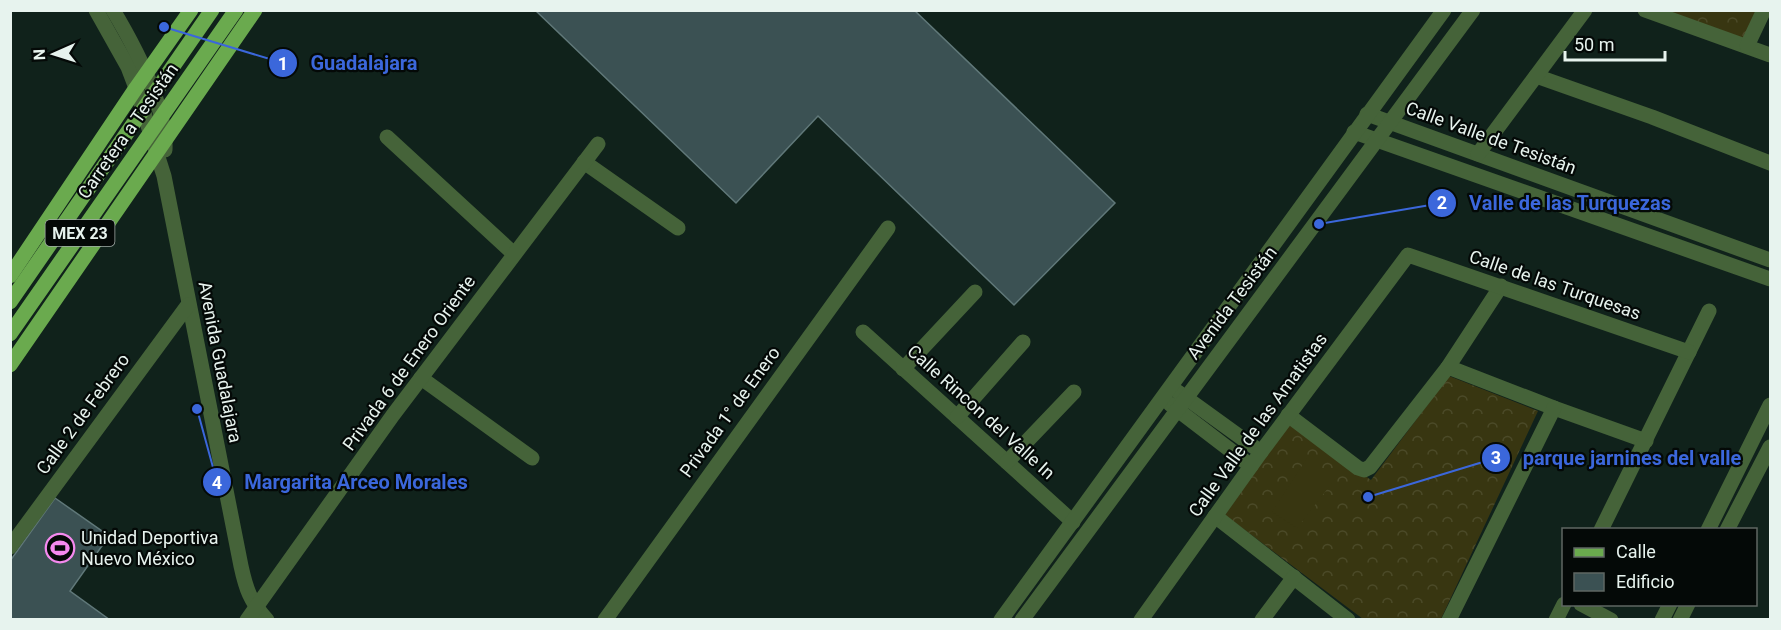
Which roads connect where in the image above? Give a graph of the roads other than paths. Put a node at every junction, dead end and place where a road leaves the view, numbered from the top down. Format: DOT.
graph roads {
  1 [pos="96,10"];
  2 [pos="113,10"];
  3 [pos="191,10"];
  4 [pos="212,10"];
  5 [pos="236,10"];
  6 [pos="255,10"];
  7 [pos="1444,10"];
  8 [pos="1473,10"];
  9 [pos="1585,10"];
  10 [pos="1645,10"];
  11 [pos="1764,10"];
  12 [pos="1747,46"];
  13 [pos="1770,55"];
  14 [pos="147,75"];
  15 [pos="1536,76"];
  16 [pos="136,88"];
  17 [pos="154,96"];
  18 [pos="144,110"];
  19 [pos="1367,114"];
  20 [pos="160,120"];
  21 [pos="1392,123"];
  22 [pos="150,132"];
  23 [pos="1354,132"];
  24 [pos="387,137"];
  25 [pos="1378,141"];
  26 [pos="598,144"];
  27 [pos="161,146"];
  28 [pos="1478,154"];
  29 [pos="584,162"];
  30 [pos="1770,163"];
  31 [pos="678,228"];
  32 [pos="888,228"];
  33 [pos="514,254"];
  34 [pos="1408,255"];
  35 [pos="1770,260"];
  36 [pos="10,276"];
  37 [pos="1770,279"];
  38 [pos="1501,286"];
  39 [pos="975,292"];
  40 [pos="10,302"];
  41 [pos="188,305"];
  42 [pos="1709,311"];
  43 [pos="862,332"];
  44 [pos="10,334"];
  45 [pos="1023,342"];
  46 [pos="1689,352"];
  47 [pos="10,365"];
  48 [pos="1448,367"];
  49 [pos="903,369"];
  50 [pos="421,378"];
  51 [pos="1074,392"];
  52 [pos="1167,392"];
  53 [pos="1182,403"];
  54 [pos="1770,405"];
  55 [pos="1554,408"];
  56 [pos="1288,415"];
  57 [pos="957,417"];
  58 [pos="1646,441"];
  59 [pos="1770,449"];
  60 [pos="1261,452"];
  61 [pos="532,458"];
  62 [pos="1007,462"];
  63 [pos="1251,466"];
  64 [pos="1765,470"];
  65 [pos="1215,516"];
  66 [pos="1073,522"];
  67 [pos="1602,528"];
  68 [pos="1709,528"];
  69 [pos="1728,528"];
  70 [pos="10,547"];
  71 [pos="1294,577"];
  72 [pos="1585,606"];
  73 [pos="1669,606"];
  74 [pos="1687,606"];
  75 [pos="251,614"];
  76 [pos="267,620"];
  77 [pos="605,620"];
  78 [pos="1001,620"];
  79 [pos="1022,620"];
  80 [pos="1141,620"];
  81 [pos="1262,620"];
  82 [pos="1348,620"];
  83 [pos="1449,620"];
  84 [pos="1611,620"];
  85 [pos="1662,620"];
  86 [pos="1680,620"];
  1 -- 16 [label="street, Avenida Guadalajara"];
  2 -- 14 [label="street, Avenida Guadalajara"];
  3 -- 14 [label="main road"];
  4 -- 17 [label="main road, Carretera a Tesistán / MEX 23"];
  5 -- 20 [label="main road, Carretera a Tesistán / MEX 23"];
  6 -- 27 [label="main road"];
  7 -- 19 [label="street, Avenida Tesistán"];
  8 -- 21 [label="street, Avenida Tesistán"];
  9 -- 15 [label="street"];
  10 -- 12 [label="street"];
  11 -- 12 [label="street"];
  12 -- 13 [label="street"];
  14 -- 16 [label="main road"];
  14 -- 17 [label="street, Avenida Guadalajara"];
  15 -- 28 [label="street"];
  15 -- 30 [label="street"];
  16 -- 18 [label="street, Avenida Guadalajara"];
  16 -- 36 [label="main road"];
  17 -- 18 [label="main road, Carretera a Tesistán / MEX 23"];
  17 -- 20 [label="street, Avenida Guadalajara"];
  18 -- 22 [label="street, Avenida Guadalajara"];
  18 -- 40 [label="main road, Carretera a Tesistán / MEX 23"];
  19 -- 21 [label="street, Calle Valle de Tesistán"];
  19 -- 23 [label="street, Avenida Tesistán"];
  20 -- 22 [label="main road, Carretera a Tesistán / MEX 23"];
  20 -- 27 [label="street, Avenida Guadalajara"];
  21 -- 25 [label="street, Avenida Tesistán"];
  21 -- 28 [label="street, Calle Valle de Tesistán"];
  22 -- 27 [label="street, Avenida Guadalajara"];
  22 -- 44 [label="main road, Carretera a Tesistán / MEX 23"];
  23 -- 25 [label="street"];
  23 -- 52 [label="street, Avenida Tesistán"];
  24 -- 33 [label="street"];
  25 -- 37 [label="street"];
  25 -- 53 [label="street, Avenida Tesistán"];
  26 -- 29 [label="street, Privada 6 de Enero Oriente"];
  27 -- 41 [label="street, Avenida Guadalajara"];
  27 -- 47 [label="main road"];
  28 -- 35 [label="street, Calle Valle de Tesistán"];
  29 -- 31 [label="street"];
  29 -- 33 [label="street, Privada 6 de Enero Oriente"];
  32 -- 77 [label="street, Privada 1° de Enero"];
  33 -- 50 [label="street, Privada 6 de Enero Oriente"];
  34 -- 38 [label="street, Calle de las Turquesas"];
  34 -- 56 [label="street, Calle Valle de las Amatistas"];
  38 -- 46 [label="street, Calle de las Turquesas"];
  38 -- 48 [label="street"];
  39 -- 49 [label="street"];
  41 -- 70 [label="street, Calle 2 de Febrero"];
  41 -- 75 [label="street, Avenida Guadalajara"];
  42 -- 46 [label="street"];
  43 -- 49 [label="street, Calle Rincon del Valle In"];
  45 -- 57 [label="street"];
  46 -- 58 [label="street"];
  48 -- 55 [label="street"];
  48 -- 56 [label="street"];
  49 -- 57 [label="street, Calle Rincon del Valle In"];
  50 -- 61 [label="street"];
  50 -- 75 [label="street, Privada 6 de Enero Oriente"];
  51 -- 62 [label="street"];
  52 -- 53 [label="street"];
  52 -- 66 [label="street, Avenida Tesistán"];
  53 -- 60 [label="street"];
  53 -- 63 [label="street"];
  53 -- 79 [label="street, Avenida Tesistán"];
  54 -- 68 [label="street"];
  55 -- 58 [label="street"];
  55 -- 83 [label="street"];
  56 -- 60 [label="street, Calle Valle de las Amatistas"];
  57 -- 62 [label="street, Calle Rincon del Valle In"];
  58 -- 67 [label="street"];
  59 -- 64 [label="street"];
  60 -- 63 [label="street, Calle Valle de las Amatistas"];
  62 -- 66 [label="street, Calle Rincon del Valle In"];
  63 -- 65 [label="street, Calle Valle de las Amatistas"];
  64 -- 69 [label="street"];
  65 -- 71 [label="street"];
  65 -- 80 [label="street, Calle Valle de las Amatistas"];
  66 -- 78 [label="street, Avenida Tesistán"];
  71 -- 81 [label="street"];
  71 -- 82 [label="street"];
  72 -- 84 [label="street"];
  73 -- 85 [label="street"];
  74 -- 86 [label="street"];
  75 -- 76 [label="street, Avenida Guadalajara"];
}
